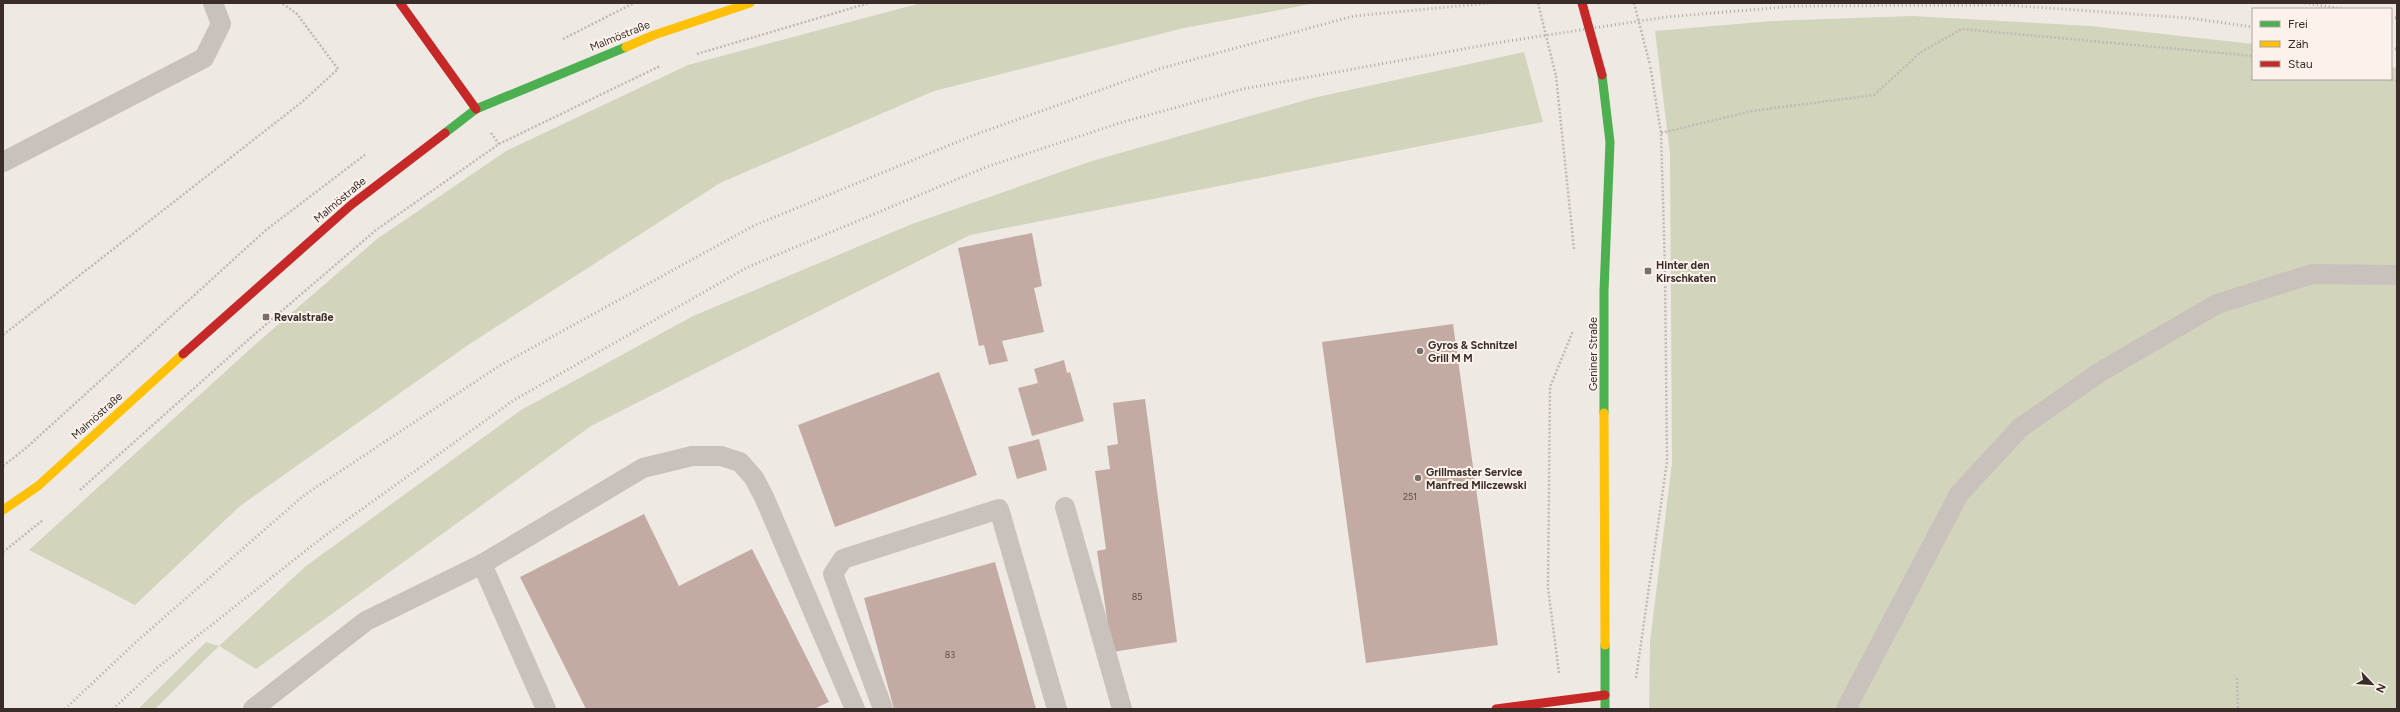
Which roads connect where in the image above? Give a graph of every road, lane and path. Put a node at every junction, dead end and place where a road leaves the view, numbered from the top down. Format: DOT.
graph roads {
  1 [pos="213,3"];
  2 [pos="282,3"];
  3 [pos="400,3"];
  4 [pos="750,3"];
  5 [pos="869,3"];
  6 [pos="1538,3"];
  7 [pos="1582,3"];
  8 [pos="1634,3"];
  9 [pos="691,56"];
  10 [pos="2252,56"];
  11 [pos="661,66"];
  12 [pos="476,109"];
  13 [pos="1661,134"];
  14 [pos="3,162"];
  15 [pos="1575,254"];
  16 [pos="2397,275"];
  17 [pos="1573,330"];
  18 [pos="3,335"];
  19 [pos="75,494"];
  20 [pos="1065,508"];
  21 [pos="3,510"];
  22 [pos="45,519"];
  23 [pos="3,552"];
  24 [pos="482,564"];
  25 [pos="2237,678"];
  26 [pos="1605,695"];
  27 [pos="1562,700"];
  28 [pos="253,709"];
  29 [pos="546,709"];
  30 [pos="855,709"];
  31 [pos="883,709"];
  32 [pos="1057,709"];
  33 [pos="1122,709"];
  34 [pos="1496,709"];
  35 [pos="1605,709"];
  36 [pos="1846,709"];
  37 [pos="2238,709"];
  1 -- 14 [label="lane"];
  2 -- 18 [label="path"];
  3 -- 12 [label="street"];
  4 -- 12 [label="street, Malmöstraße"];
  5 -- 9 [label="path"];
  6 -- 15 [label="path, bridge"];
  7 -- 26 [label="street, Geniner Straße, bridge"];
  8 -- 13 [label="path, bridge"];
  10 -- 13 [label="path"];
  11 -- 19 [label="path"];
  12 -- 21 [label="street, Malmöstraße"];
  13 -- 26 [label="path"];
  16 -- 36 [label="lane"];
  17 -- 27 [label="path"];
  20 -- 33 [label="lane"];
  22 -- 23 [label="path"];
  24 -- 28 [label="lane"];
  24 -- 29 [label="lane"];
  24 -- 30 [label="lane"];
  25 -- 37 [label="path"];
  26 -- 27 [label="street"];
  26 -- 35 [label="street, Geniner Straße"];
  27 -- 34 [label="street"];
  31 -- 32 [label="lane"];
}
